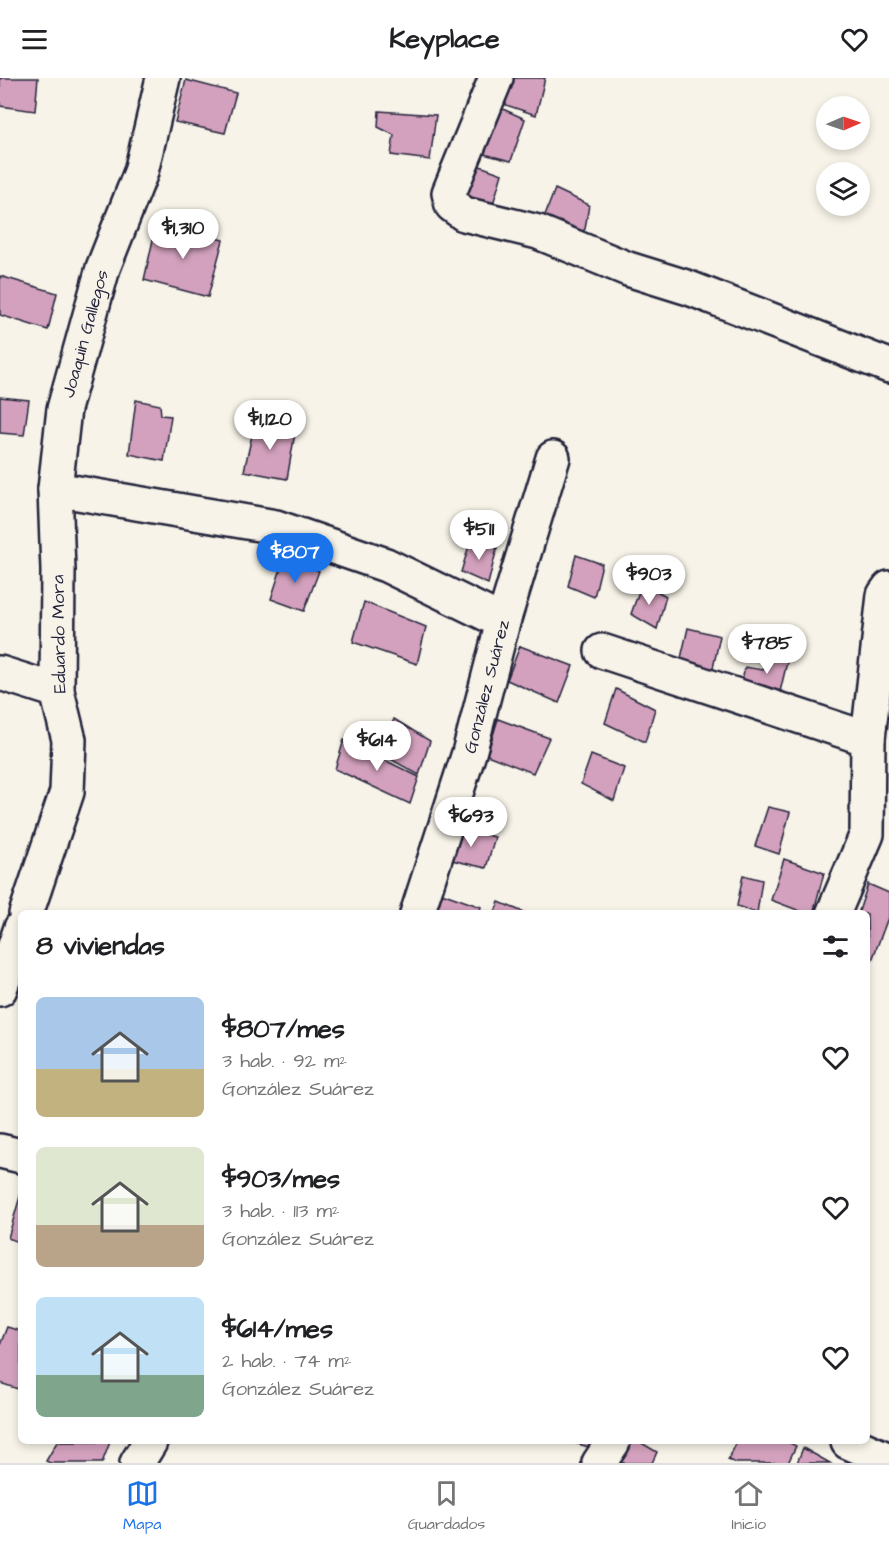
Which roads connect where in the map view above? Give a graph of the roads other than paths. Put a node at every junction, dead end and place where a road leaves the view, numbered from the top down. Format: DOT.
graph roads {
  1 [pos="163,78"];
  2 [pos="496,78"];
  3 [pos="889,366"];
  4 [pos="553,458"];
  5 [pos="55,489"];
  6 [pos="889,588"];
  7 [pos="502,622"];
  8 [pos="602,651"];
  9 [pos="0,673"];
  10 [pos="57,692"];
  11 [pos="868,739"];
  12 [pos="878,835"];
  13 [pos="27,910"];
  14 [pos="418,910"];
  15 [pos="835,910"];
  16 [pos="18,937"];
  17 [pos="0,989"];
  18 [pos="0,1151"];
  19 [pos="18,1155"];
  20 [pos="149,1444"];
  21 [pos="612,1444"];
  22 [pos="853,1444"];
  23 [pos="889,1460"];
  24 [pos="137,1463"];
  25 [pos="599,1463"];
  1 -- 5 [label="street, Joaquin Gallegos"];
  2 -- 3 [label="street"];
  4 -- 7 [label="street, González Suárez"];
  5 -- 7 [label="street"];
  5 -- 10 [label="street, Eduardo Mora"];
  6 -- 11 [label="street"];
  7 -- 14 [label="street, González Suárez"];
  8 -- 11 [label="street"];
  9 -- 10 [label="street"];
  10 -- 13 [label="street, Eduardo Mora"];
  11 -- 12 [label="street"];
  12 -- 15 [label="street"];
  16 -- 17 [label="street"];
  18 -- 19 [label="street"];
  20 -- 24 [label="street"];
  21 -- 25 [label="street"];
  22 -- 23 [label="street"];
}
